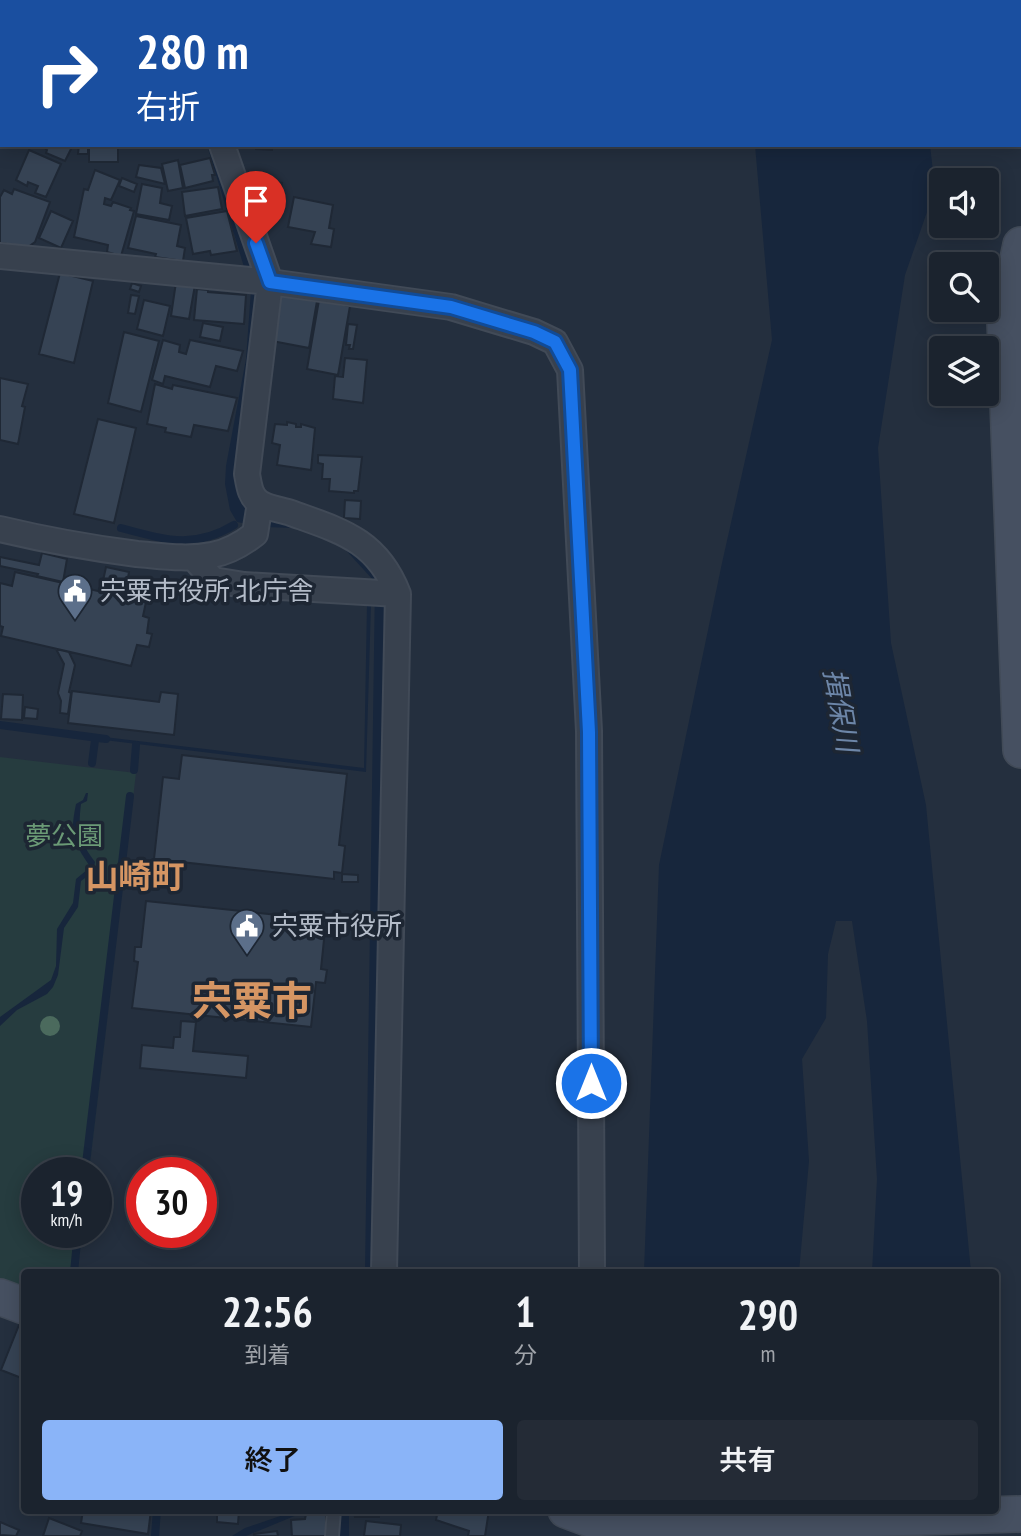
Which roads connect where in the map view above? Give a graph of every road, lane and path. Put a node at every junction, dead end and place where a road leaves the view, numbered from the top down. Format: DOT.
graph roads {
  1 [pos="223,147"];
  2 [pos="1021,245"];
  3 [pos="0,256"];
  4 [pos="270,282"];
  5 [pos="1016,463"];
  6 [pos="260,503"];
  7 [pos="0,529"];
  8 [pos="194,558"];
  9 [pos="398,594"];
  10 [pos="1021,750"];
  11 [pos="384,1269"];
  12 [pos="592,1269"];
  13 [pos="0,1297"];
  14 [pos="21,1305"];
  15 [pos="334,1514"];
  16 [pos="1021,1514"];
  17 [pos="593,1517"];
  18 [pos="332,1536"];
  1 -- 4 [label="street"];
  2 -- 5 [label="main road"];
  3 -- 4 [label="street"];
  4 -- 6 [label="street"];
  4 -- 12 [label="street"];
  5 -- 10 [label="main road"];
  6 -- 8 [label="street"];
  6 -- 9 [label="street"];
  7 -- 8 [label="street"];
  8 -- 9 [label="street"];
  9 -- 11 [label="street"];
  13 -- 14 [label="main road"];
  15 -- 18 [label="lane"];
  16 -- 17 [label="main road"];
}
